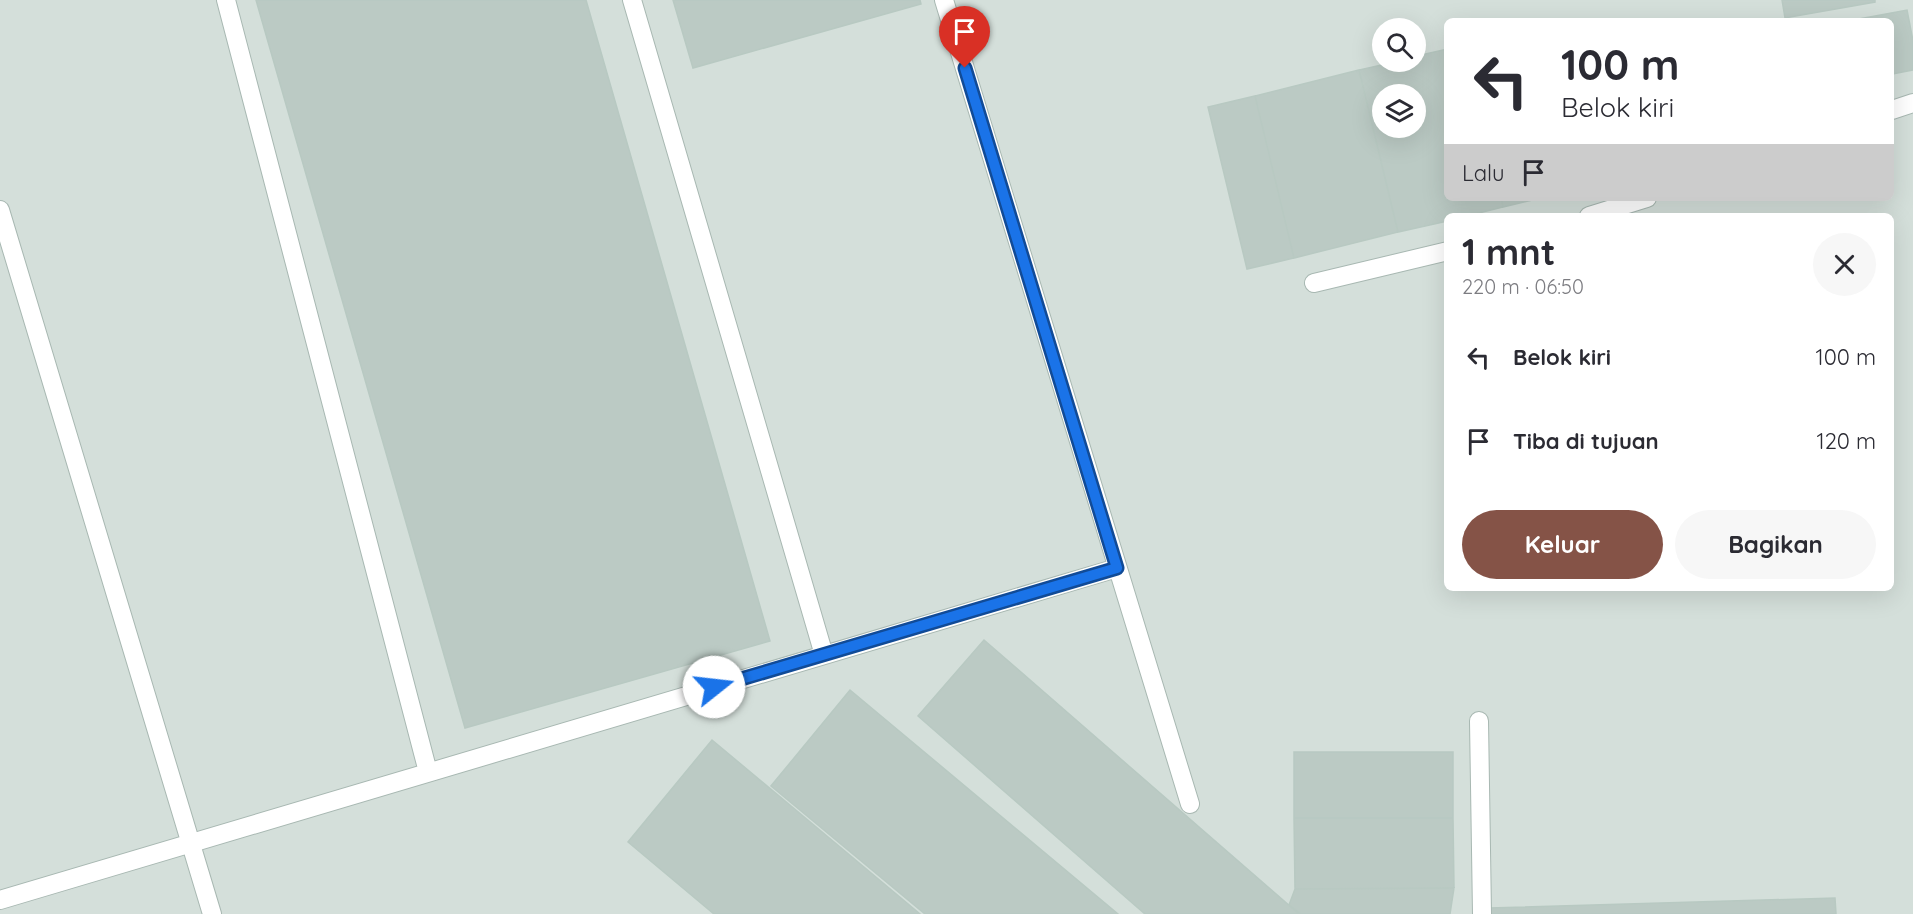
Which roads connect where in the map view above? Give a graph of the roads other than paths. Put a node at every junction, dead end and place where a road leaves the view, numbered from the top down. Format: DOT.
graph roads {
  1 [pos="226,0"];
  2 [pos="632,0"];
  3 [pos="944,0"];
  4 [pos="1913,103"];
  5 [pos="1894,109"];
  6 [pos="1637,201"];
  7 [pos="0,210"];
  8 [pos="1599,213"];
  9 [pos="1444,252"];
  10 [pos="1314,283"];
  11 [pos="1117,568"];
  12 [pos="824,655"];
  13 [pos="1479,721"];
  14 [pos="428,772"];
  15 [pos="1190,804"];
  16 [pos="190,844"];
  17 [pos="0,900"];
  18 [pos="212,914"];
  19 [pos="1482,914"];
  1 -- 14 [label="lane"];
  2 -- 12 [label="lane"];
  3 -- 11 [label="lane"];
  4 -- 5 [label="lane"];
  6 -- 8 [label="lane"];
  7 -- 16 [label="lane"];
  9 -- 10 [label="lane"];
  11 -- 12 [label="lane"];
  11 -- 15 [label="lane"];
  12 -- 14 [label="lane"];
  13 -- 19 [label="lane"];
  14 -- 16 [label="lane"];
  16 -- 17 [label="lane"];
  16 -- 18 [label="lane"];
}
